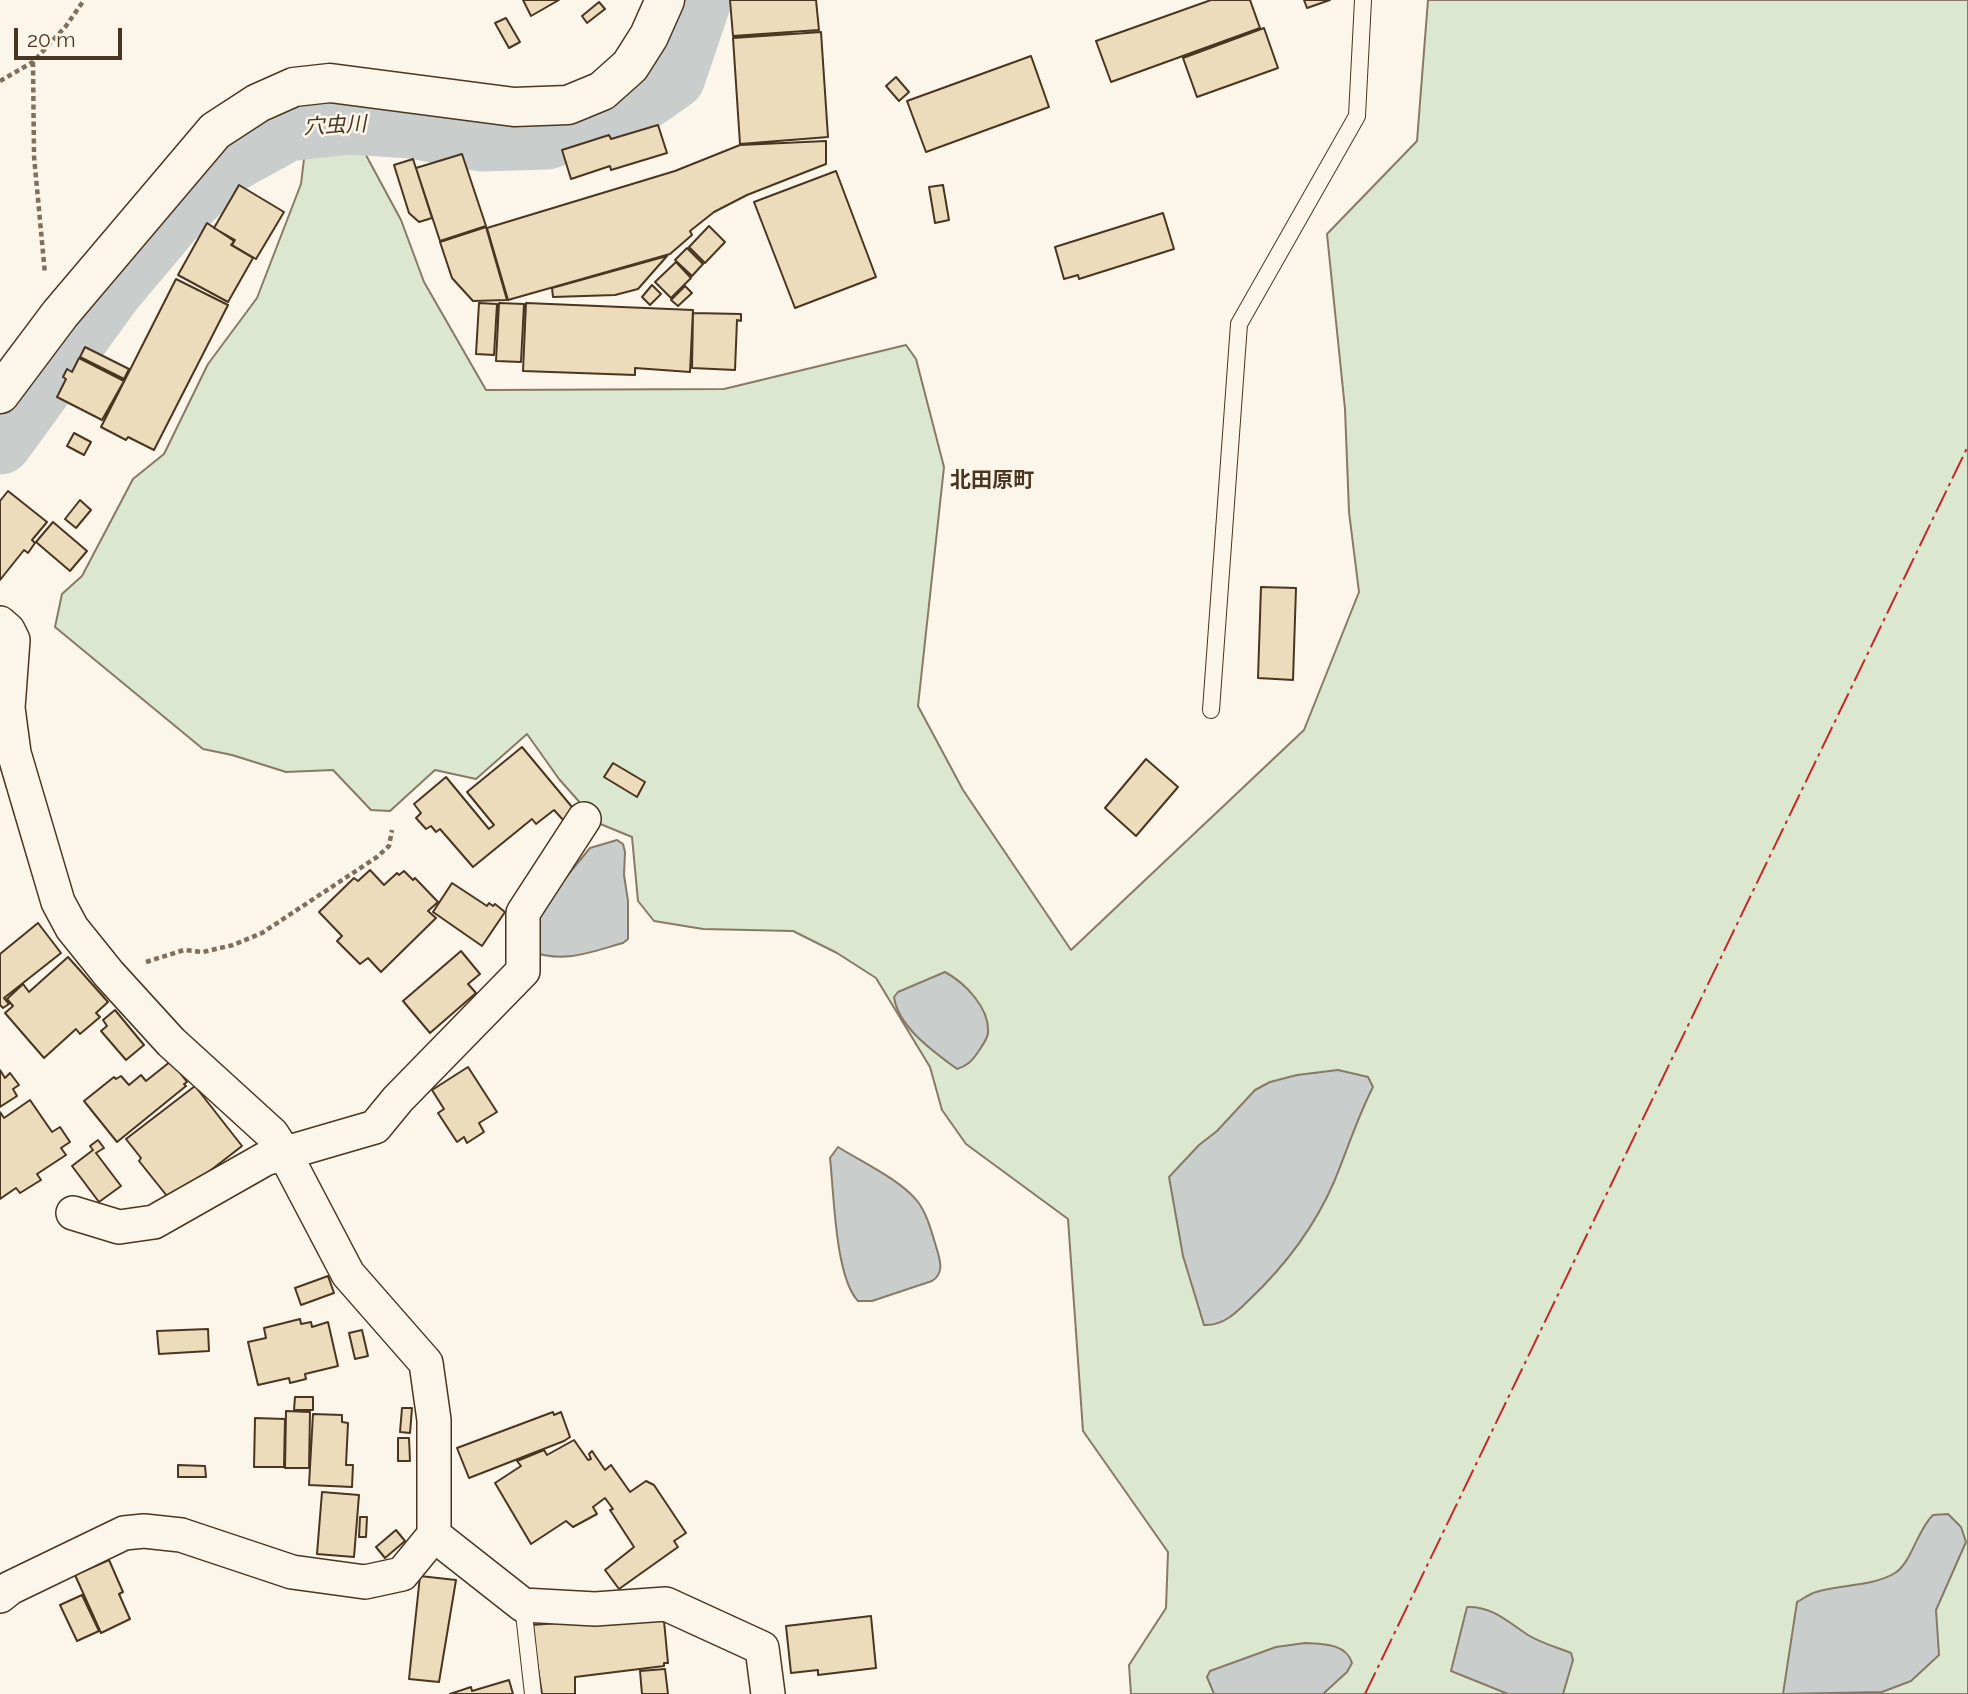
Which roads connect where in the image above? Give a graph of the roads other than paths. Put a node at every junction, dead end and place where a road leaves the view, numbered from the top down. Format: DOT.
graph roads {
  1 [pos="665,0"];
  2 [pos="1363,0"];
  3 [pos="0,394"];
  4 [pos="0,622"];
  5 [pos="1211,710"];
  6 [pos="584,819"];
  7 [pos="285,1154"];
  8 [pos="73,1213"];
  9 [pos="434,1535"];
  10 [pos="0,1595"];
  11 [pos="523,1605"];
  12 [pos="533,1694"];
  13 [pos="768,1694"];
  1 -- 3 [label="street"];
  2 -- 5 [label="lane"];
  4 -- 7 [label="street"];
  6 -- 7 [label="street"];
  7 -- 8 [label="street"];
  7 -- 9 [label="street"];
  9 -- 10 [label="street"];
  9 -- 11 [label="street"];
  11 -- 12 [label="lane"];
  11 -- 13 [label="street"];
}
